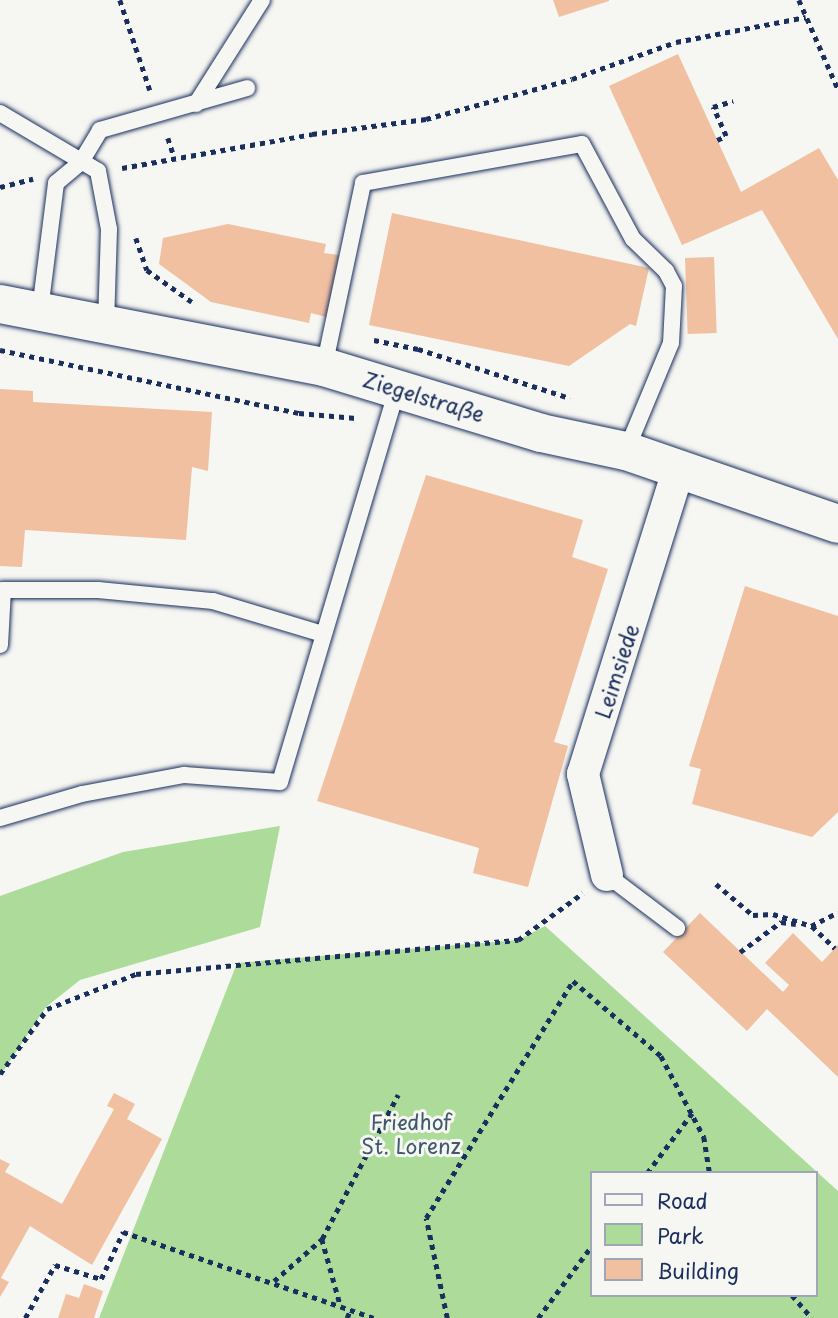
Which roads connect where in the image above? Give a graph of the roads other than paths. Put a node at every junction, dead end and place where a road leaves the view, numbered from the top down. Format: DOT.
graph roads {
  1 [pos="262,0"];
  2 [pos="247,88"];
  3 [pos="196,104"];
  4 [pos="0,113"];
  5 [pos="81,162"];
  6 [pos="0,304"];
  7 [pos="40,310"];
  8 [pos="106,323"];
  9 [pos="324,367"];
  10 [pos="393,404"];
  11 [pos="625,451"];
  12 [pos="679,468"];
  13 [pos="838,524"];
  14 [pos="323,634"];
  15 [pos="0,645"];
  16 [pos="0,818"];
  17 [pos="607,876"];
  18 [pos="677,928"];
  1 -- 3 [label="lane"];
  2 -- 3 [label="lane"];
  3 -- 5 [label="lane"];
  4 -- 5 [label="lane"];
  5 -- 7 [label="lane"];
  5 -- 8 [label="lane"];
  6 -- 7 [label="main road, Ziegelstraße"];
  7 -- 8 [label="main road, Ziegelstraße"];
  8 -- 9 [label="main road, Ziegelstraße"];
  9 -- 10 [label="main road, Ziegelstraße"];
  9 -- 11 [label="lane"];
  10 -- 11 [label="main road, Ziegelstraße"];
  10 -- 14 [label="lane"];
  11 -- 12 [label="main road, Ziegelstraße"];
  12 -- 13 [label="main road, Ziegelstraße"];
  12 -- 17 [label="street, Leimsiede"];
  14 -- 15 [label="lane"];
  14 -- 16 [label="lane"];
  17 -- 18 [label="lane"];
}
